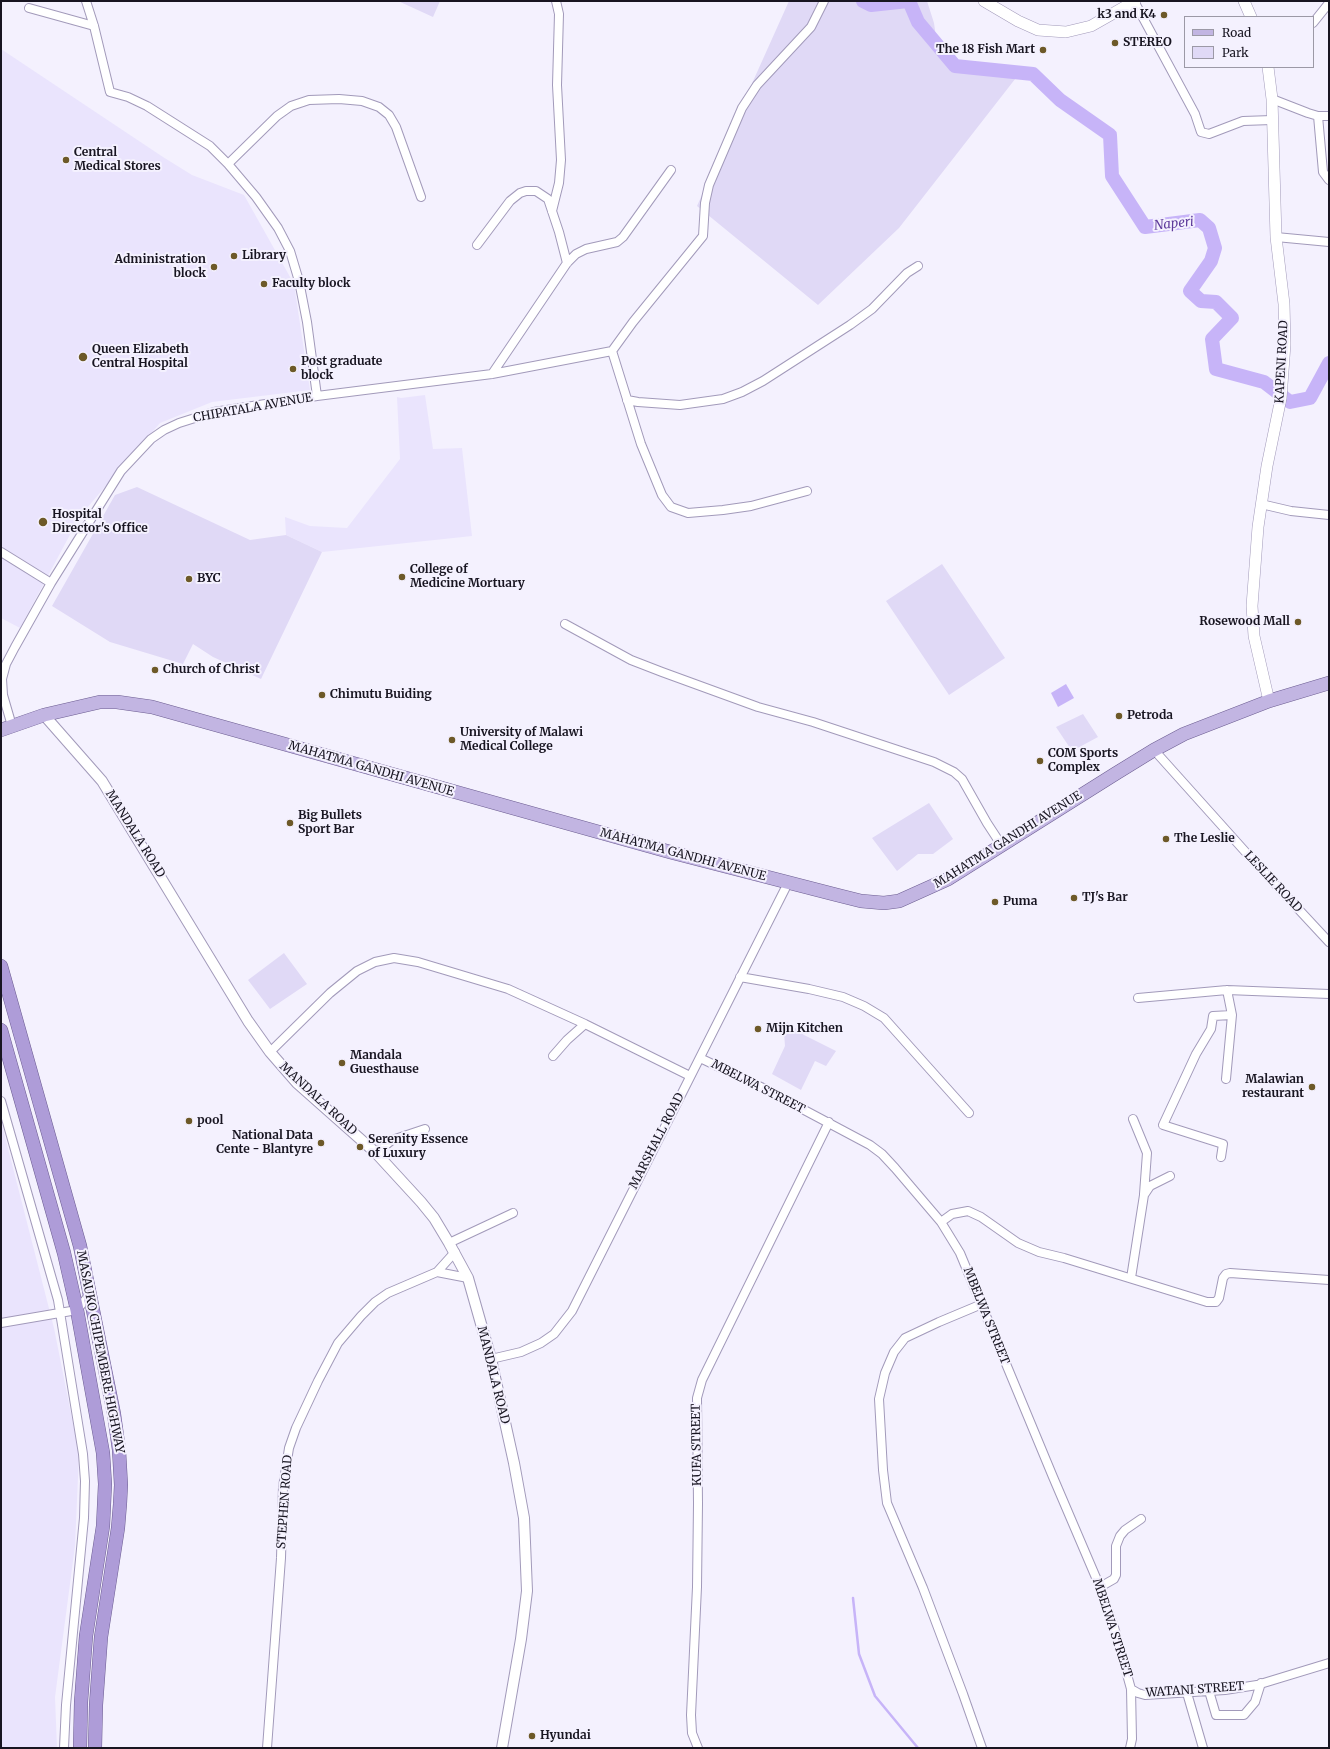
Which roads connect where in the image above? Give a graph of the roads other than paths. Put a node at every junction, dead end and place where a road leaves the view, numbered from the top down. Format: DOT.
graph roads {
  1 [pos="86,1"];
  2 [pos="556,1"];
  3 [pos="824,1"];
  4 [pos="984,1"];
  5 [pos="1134,1"];
  6 [pos="1245,2"];
  7 [pos="1329,3"];
  8 [pos="29,8"];
  9 [pos="1251,16"];
  10 [pos="1314,22"];
  11 [pos="94,26"];
  12 [pos="1268,68"];
  13 [pos="1272,99"];
  14 [pos="1318,116"];
  15 [pos="1329,116"];
  16 [pos="1272,120"];
  17 [pos="228,164"];
  18 [pos="672,170"];
  19 [pos="1329,180"];
  20 [pos="421,197"];
  21 [pos="552,211"];
  22 [pos="1276,237"];
  23 [pos="1329,242"];
  24 [pos="477,245"];
  25 [pos="567,263"];
  26 [pos="918,266"];
  27 [pos="612,351"];
  28 [pos="492,374"];
  29 [pos="317,396"];
  30 [pos="627,400"];
  31 [pos="807,491"];
  32 [pos="1261,504"];
  33 [pos="1329,515"];
  34 [pos="1,552"];
  35 [pos="51,583"];
  36 [pos="565,624"];
  37 [pos="1329,683"];
  38 [pos="1269,701"];
  39 [pos="44,714"];
  40 [pos="6,728"];
  41 [pos="1154,750"];
  42 [pos="1002,846"];
  43 [pos="788,883"];
  44 [pos="1329,942"];
  45 [pos="1,966"];
  46 [pos="740,977"];
  47 [pos="1227,990"];
  48 [pos="1329,994"];
  49 [pos="1138,998"];
  50 [pos="1232,1015"];
  51 [pos="584,1024"];
  52 [pos="1,1030"];
  53 [pos="270,1052"];
  54 [pos="553,1056"];
  55 [pos="700,1058"];
  56 [pos="690,1076"];
  57 [pos="1226,1079"];
  58 [pos="1,1101"];
  59 [pos="969,1113"];
  60 [pos="1133,1119"];
  61 [pos="829,1122"];
  62 [pos="425,1129"];
  63 [pos="376,1153"];
  64 [pos="1221,1157"];
  65 [pos="1170,1176"];
  66 [pos="1144,1195"];
  67 [pos="513,1213"];
  68 [pos="941,1222"];
  69 [pos="449,1243"];
  70 [pos="455,1252"];
  71 [pos="438,1272"];
  72 [pos="468,1278"];
  73 [pos="1130,1278"];
  74 [pos="1329,1280"];
  75 [pos="90,1294"];
  76 [pos="982,1304"];
  77 [pos="77,1310"];
  78 [pos="60,1313"];
  79 [pos="1,1323"];
  80 [pos="491,1359"];
  81 [pos="1141,1518"];
  82 [pos="1100,1587"];
  83 [pos="1329,1663"];
  84 [pos="1261,1683"];
  85 [pos="1131,1689"];
  86 [pos="1210,1691"];
  87 [pos="1187,1693"];
  88 [pos="64,1748"];
  89 [pos="80,1748"];
  90 [pos="95,1748"];
  91 [pos="267,1748"];
  92 [pos="502,1748"];
  93 [pos="698,1748"];
  94 [pos="982,1748"];
  95 [pos="1130,1748"];
  96 [pos="1203,1748"];
  1 -- 11 [label="street"];
  2 -- 21 [label="street"];
  3 -- 27 [label="street"];
  4 -- 5 [label="main road"];
  5 -- 16 [label="street"];
  6 -- 9 [label="main road"];
  7 -- 10 [label="street"];
  8 -- 11 [label="street"];
  11 -- 17 [label="street"];
  12 -- 13 [label="main road, KAPENI ROAD"];
  13 -- 14 [label="street"];
  13 -- 16 [label="main road, KAPENI ROAD"];
  14 -- 15 [label="street"];
  14 -- 19 [label="street"];
  16 -- 22 [label="main road, KAPENI ROAD"];
  17 -- 20 [label="street"];
  17 -- 29 [label="street"];
  18 -- 25 [label="street"];
  21 -- 24 [label="street"];
  21 -- 25 [label="street"];
  22 -- 23 [label="street"];
  22 -- 32 [label="main road, KAPENI ROAD"];
  25 -- 28 [label="street"];
  26 -- 30 [label="street"];
  27 -- 28 [label="street, CHIPATALA AVENUE"];
  27 -- 30 [label="street"];
  28 -- 29 [label="street, CHIPATALA AVENUE"];
  29 -- 35 [label="street, CHIPATALA AVENUE"];
  30 -- 31 [label="street"];
  32 -- 33 [label="street"];
  32 -- 38 [label="main road, KAPENI ROAD"];
  34 -- 35 [label="street"];
  35 -- 40 [label="street, CHIPATALA AVENUE"];
  36 -- 42 [label="street"];
  37 -- 38 [label="main road, MAHATMA GANDHI AVENUE"];
  38 -- 41 [label="main road, MAHATMA GANDHI AVENUE"];
  39 -- 40 [label="main road, MAHATMA GANDHI AVENUE"];
  39 -- 43 [label="main road, MAHATMA GANDHI AVENUE"];
  39 -- 53 [label="street, MANDALA ROAD"];
  41 -- 42 [label="main road, MAHATMA GANDHI AVENUE"];
  41 -- 44 [label="street, LESLIE ROAD"];
  42 -- 43 [label="main road, MAHATMA GANDHI AVENUE"];
  43 -- 46 [label="street, MARSHALL ROAD"];
  45 -- 75 [label="highway, MASAUKO CHIPEMBERE HIGHWAY"];
  46 -- 55 [label="street, MARSHALL ROAD"];
  46 -- 59 [label="street"];
  47 -- 48 [label="street"];
  47 -- 49 [label="street"];
  47 -- 50 [label="street"];
  50 -- 57 [label="street"];
  50 -- 64 [label="street"];
  51 -- 53 [label="street"];
  51 -- 54 [label="street"];
  51 -- 56 [label="street"];
  52 -- 77 [label="highway, MASAUKO CHIPEMBERE HIGHWAY"];
  53 -- 63 [label="street, MANDALA ROAD"];
  55 -- 56 [label="street, MARSHALL ROAD"];
  55 -- 61 [label="street, MBELWA STREET"];
  56 -- 80 [label="street, MARSHALL ROAD"];
  58 -- 78 [label="street"];
  60 -- 66 [label="street"];
  61 -- 68 [label="street, MBELWA STREET"];
  61 -- 93 [label="street, KUFA STREET"];
  62 -- 63 [label="street"];
  63 -- 69 [label="street, MANDALA ROAD"];
  65 -- 66 [label="street"];
  66 -- 73 [label="street"];
  67 -- 69 [label="street"];
  68 -- 73 [label="street"];
  68 -- 76 [label="street, MBELWA STREET"];
  69 -- 70 [label="street, MANDALA ROAD"];
  70 -- 71 [label="street, STEPHEN ROAD"];
  70 -- 72 [label="street, MANDALA ROAD"];
  71 -- 72 [label="street"];
  71 -- 91 [label="street, STEPHEN ROAD"];
  72 -- 80 [label="street, MANDALA ROAD"];
  73 -- 74 [label="street"];
  75 -- 77 [label="street"];
  75 -- 90 [label="highway, MASAUKO CHIPEMBERE HIGHWAY"];
  76 -- 82 [label="street, MBELWA STREET"];
  76 -- 94 [label="street"];
  77 -- 78 [label="street"];
  77 -- 89 [label="highway, MASAUKO CHIPEMBERE HIGHWAY"];
  78 -- 79 [label="street"];
  78 -- 88 [label="street"];
  80 -- 92 [label="street, MANDALA ROAD"];
  81 -- 82 [label="street"];
  82 -- 85 [label="street, MBELWA STREET"];
  83 -- 84 [label="street, WATANI STREET"];
  84 -- 86 [label="street, WATANI STREET"];
  84 -- 86 [label="street"];
  85 -- 87 [label="street, WATANI STREET"];
  85 -- 95 [label="street, MBELWA STREET"];
  86 -- 87 [label="street, WATANI STREET"];
  87 -- 96 [label="street"];
}
